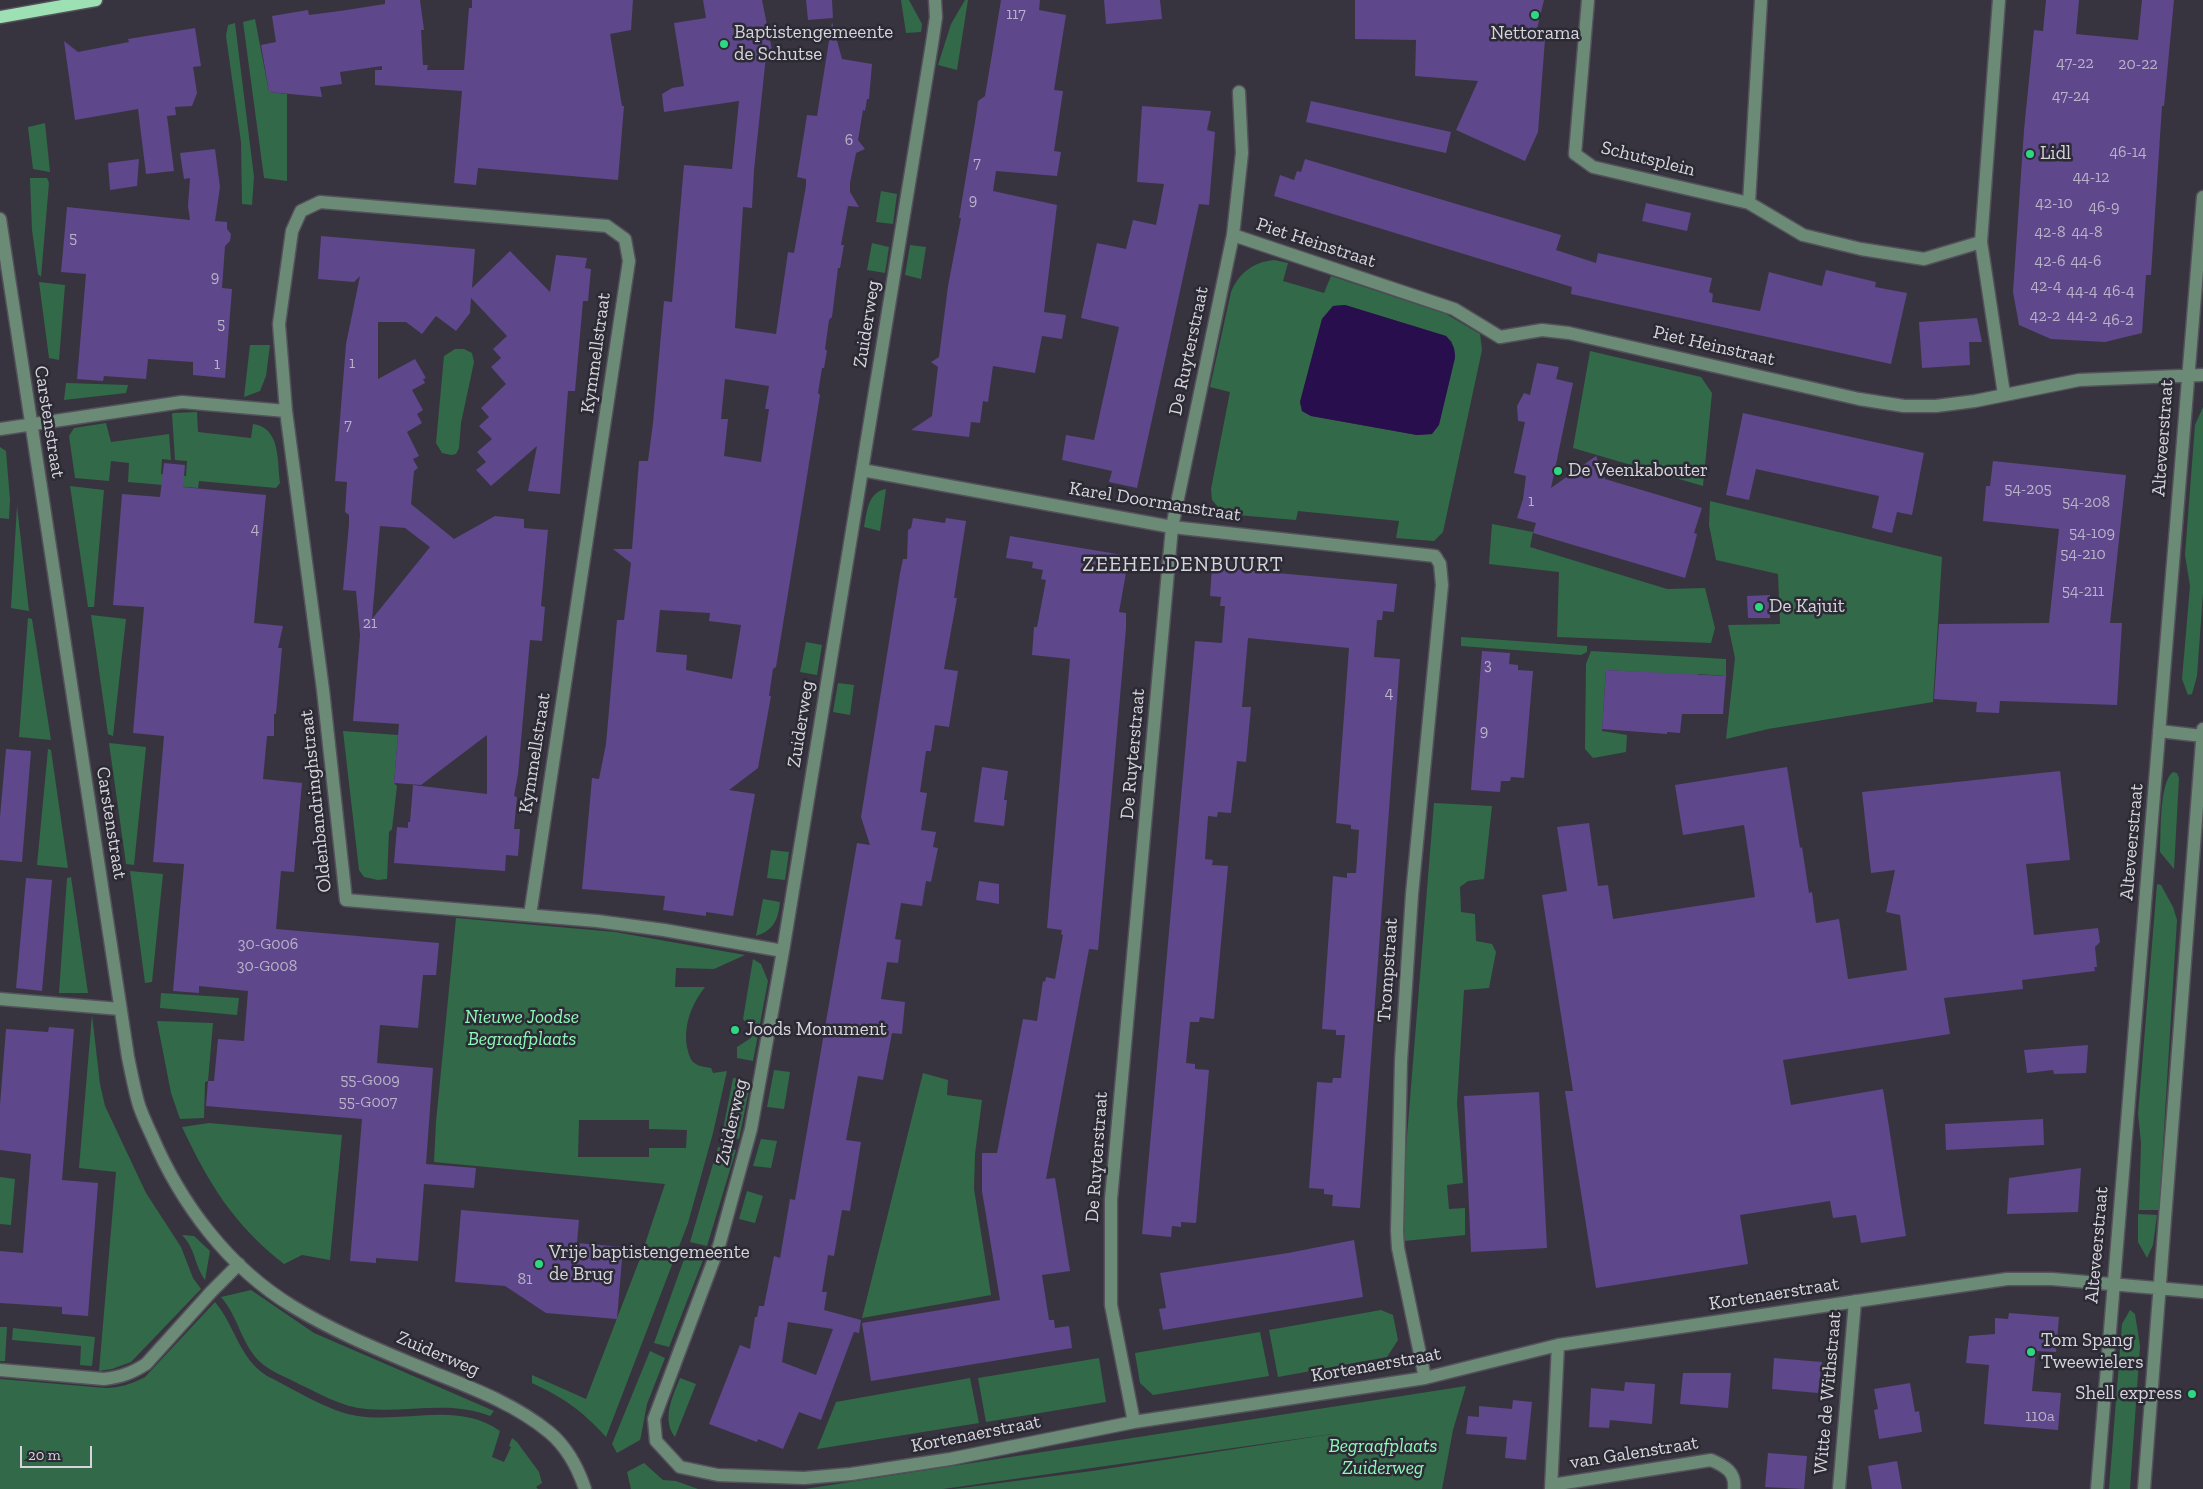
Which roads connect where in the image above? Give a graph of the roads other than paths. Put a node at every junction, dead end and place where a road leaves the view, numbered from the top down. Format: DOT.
graph roads {
  1 [pos="96,0"];
  2 [pos="935,0"];
  3 [pos="1588,0"];
  4 [pos="1761,0"];
  5 [pos="1999,0"];
  6 [pos="0,17"];
  7 [pos="1239,92"];
  8 [pos="2203,197"];
  9 [pos="1749,203"];
  10 [pos="0,219"];
  11 [pos="1233,236"];
  12 [pos="1981,242"];
  13 [pos="279,324"];
  14 [pos="2203,375"];
  15 [pos="2187,377"];
  16 [pos="2004,394"];
  17 [pos="286,411"];
  18 [pos="31,424"];
  19 [pos="0,429"];
  20 [pos="862,470"];
  21 [pos="1172,527"];
  22 [pos="1440,564"];
  23 [pos="2203,729"];
  24 [pos="2159,731"];
  25 [pos="2203,736"];
  26 [pos="530,915"];
  27 [pos="783,951"];
  28 [pos="0,999"];
  29 [pos="120,1009"];
  30 [pos="239,1264"];
  31 [pos="2112,1285"];
  32 [pos="2159,1287"];
  33 [pos="2203,1292"];
  34 [pos="1855,1301"];
  35 [pos="356,1339"];
  36 [pos="1558,1345"];
  37 [pos="0,1370"];
  38 [pos="1425,1378"];
  39 [pos="1134,1422"];
  40 [pos="656,1441"];
  41 [pos="1552,1487"];
  42 [pos="585,1489"];
  43 [pos="1734,1489"];
  44 [pos="1839,1489"];
  45 [pos="2097,1489"];
  46 [pos="2144,1489"];
  1 -- 6 [label="main road"];
  2 -- 20 [label="street, Zuiderweg"];
  3 -- 9 [label="street, Schutsplein"];
  4 -- 9 [label="street"];
  5 -- 12 [label="street"];
  7 -- 11 [label="street, De Ruyterstraat"];
  8 -- 15 [label="street, Alteveerstraat"];
  9 -- 12 [label="street, Schutsplein"];
  10 -- 18 [label="street, Carstenstraat"];
  11 -- 16 [label="street, Piet Heinstraat"];
  11 -- 21 [label="street, De Ruyterstraat"];
  12 -- 16 [label="street"];
  13 -- 17 [label="street, Oldenbandringhstraat"];
  13 -- 26 [label="street, Kymmellstraat"];
  14 -- 15 [label="street, Piet Heinstraat"];
  15 -- 16 [label="street, Piet Heinstraat"];
  15 -- 24 [label="street, Alteveerstraat"];
  17 -- 18 [label="street"];
  17 -- 26 [label="street, Oldenbandringhstraat"];
  18 -- 19 [label="street"];
  18 -- 29 [label="street, Carstenstraat"];
  20 -- 21 [label="street, Karel Doormanstraat"];
  20 -- 27 [label="street, Zuiderweg"];
  21 -- 22 [label="street, Karel Doormanstraat"];
  21 -- 39 [label="street, De Ruyterstraat"];
  22 -- 38 [label="street, Trompstraat"];
  23 -- 25 [label="street"];
  24 -- 25 [label="street"];
  24 -- 31 [label="street, Alteveerstraat"];
  25 -- 32 [label="street"];
  26 -- 27 [label="street, Oldenbandringhstraat"];
  27 -- 40 [label="street, Zuiderweg"];
  28 -- 29 [label="street"];
  29 -- 30 [label="street, Carstenstraat"];
  30 -- 35 [label="street, Carstenstraat"];
  30 -- 37 [label="street"];
  31 -- 32 [label="street, Kortenaerstraat"];
  31 -- 34 [label="street, Kortenaerstraat"];
  31 -- 45 [label="street, Alteveerstraat"];
  32 -- 33 [label="street, Kortenaerstraat"];
  32 -- 46 [label="street"];
  34 -- 36 [label="street, Kortenaerstraat"];
  34 -- 44 [label="street, Witte de Withstraat"];
  35 -- 42 [label="street, Zuiderweg"];
  36 -- 38 [label="street, Kortenaerstraat"];
  36 -- 41 [label="street, van Galenstraat"];
  38 -- 39 [label="street, Kortenaerstraat"];
  39 -- 40 [label="street, Kortenaerstraat"];
  41 -- 43 [label="street, van Galenstraat"];
}
